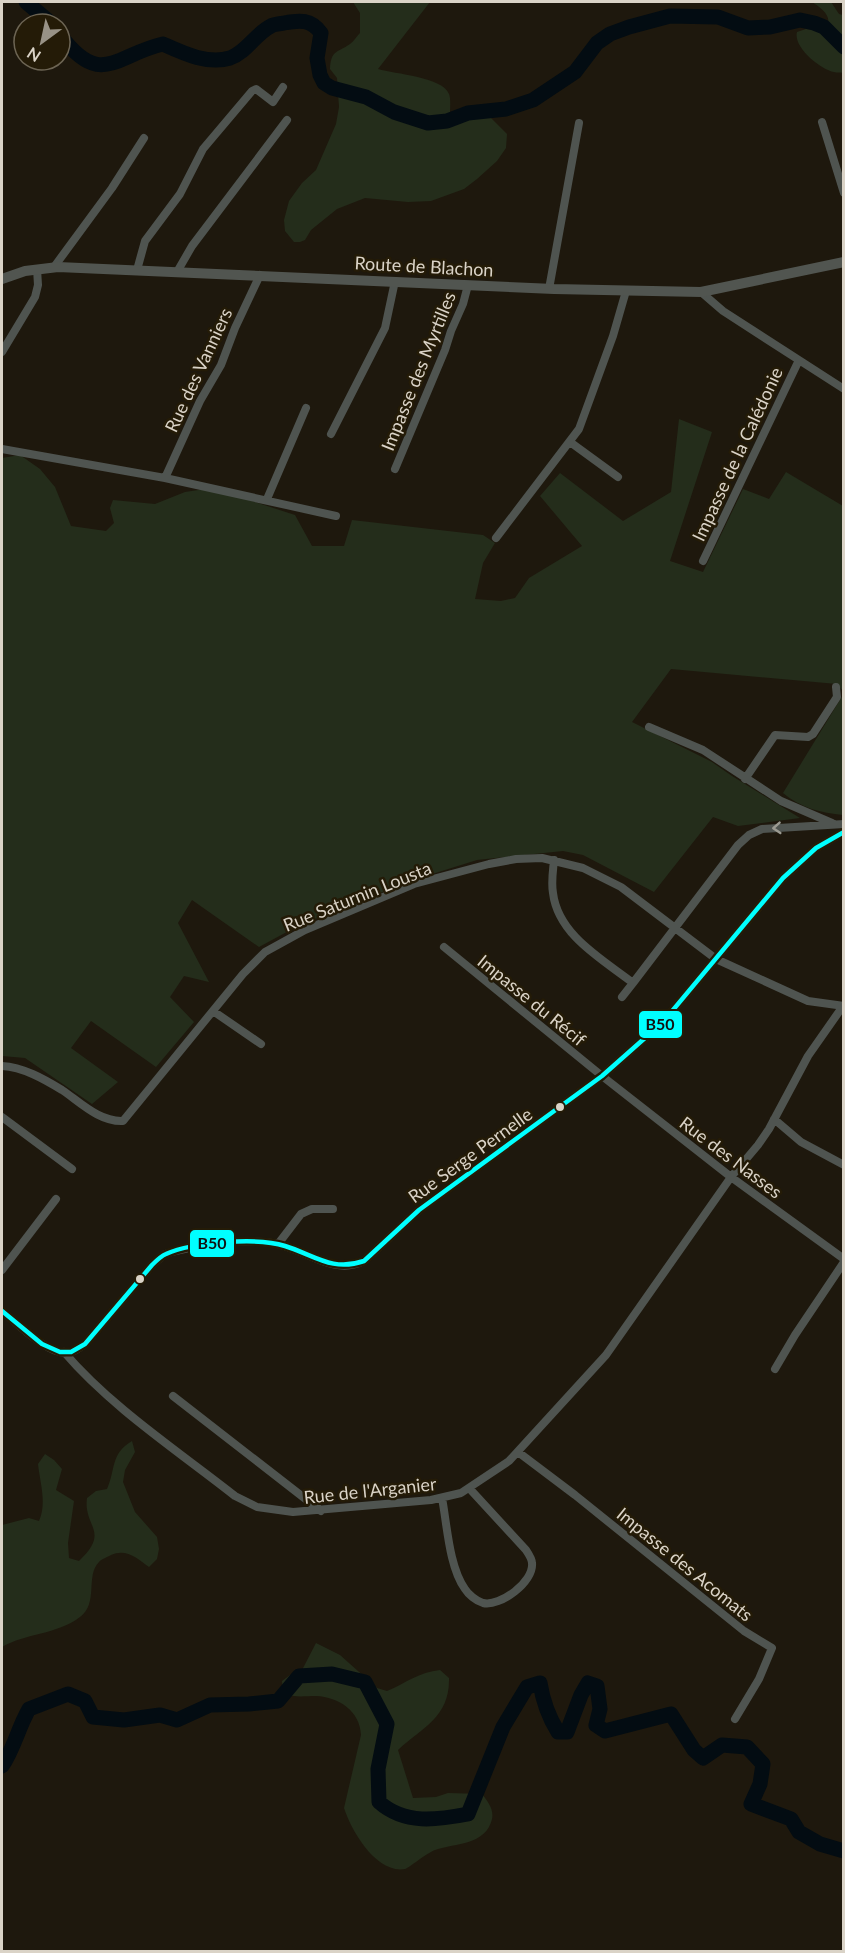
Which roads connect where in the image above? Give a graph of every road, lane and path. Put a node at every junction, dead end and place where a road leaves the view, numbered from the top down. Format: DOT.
graph roads {
  1 [pos="283,87"];
  2 [pos="287,120"];
  3 [pos="822,122"];
  4 [pos="579,123"];
  5 [pos="144,138"];
  6 [pos="843,193"];
  7 [pos="843,262"];
  8 [pos="54,267"];
  9 [pos="37,269"];
  10 [pos="137,270"];
  11 [pos="177,272"];
  12 [pos="260,275"];
  13 [pos="2,279"];
  14 [pos="395,281"];
  15 [pos="468,285"];
  16 [pos="549,289"];
  17 [pos="627,291"];
  18 [pos="701,292"];
  19 [pos="2,352"];
  20 [pos="799,360"];
  21 [pos="843,389"];
  22 [pos="306,408"];
  23 [pos="331,434"];
  24 [pos="570,442"];
  25 [pos="2,449"];
  26 [pos="395,469"];
  27 [pos="618,477"];
  28 [pos="165,478"];
  29 [pos="267,499"];
  30 [pos="336,516"];
  31 [pos="496,538"];
  32 [pos="703,561"];
  33 [pos="836,687"];
  34 [pos="649,727"];
  35 [pos="746,779"];
  36 [pos="840,824"];
  37 [pos="843,832"];
  38 [pos="554,860"];
  39 [pos="674,928"];
  40 [pos="444,947"];
  41 [pos="716,959"];
  42 [pos="633,983"];
  43 [pos="622,997"];
  44 [pos="843,1006"];
  45 [pos="213,1011"];
  46 [pos="261,1044"];
  47 [pos="2,1066"];
  48 [pos="602,1076"];
  49 [pos="2,1118"];
  50 [pos="774,1119"];
  51 [pos="843,1165"];
  52 [pos="72,1169"];
  53 [pos="731,1177"];
  54 [pos="56,1199"];
  55 [pos="333,1209"];
  56 [pos="278,1244"];
  57 [pos="843,1261"];
  58 [pos="2,1270"];
  59 [pos="2,1311"];
  60 [pos="64,1352"];
  61 [pos="776,1369"];
  62 [pos="173,1396"];
  63 [pos="518,1452"];
  64 [pos="469,1488"];
  65 [pos="442,1498"];
  66 [pos="321,1511"];
  67 [pos="735,1719"];
  1 -- 10 [label="street"];
  2 -- 11 [label="street"];
  3 -- 6 [label="street"];
  4 -- 16 [label="street"];
  5 -- 8 [label="street"];
  7 -- 18 [label="street, Route de Blachon"];
  8 -- 9 [label="street, Route de Blachon"];
  8 -- 10 [label="street, Route de Blachon"];
  9 -- 13 [label="street, Route de Blachon"];
  9 -- 19 [label="street"];
  10 -- 11 [label="street, Route de Blachon"];
  11 -- 12 [label="street, Route de Blachon"];
  12 -- 14 [label="street, Route de Blachon"];
  12 -- 28 [label="street, Rue des Vanniers"];
  14 -- 15 [label="street, Route de Blachon"];
  14 -- 23 [label="street"];
  15 -- 16 [label="street, Route de Blachon"];
  15 -- 26 [label="street, Impasse des Myrtilles"];
  16 -- 17 [label="street, Route de Blachon"];
  17 -- 18 [label="street, Route de Blachon"];
  17 -- 24 [label="street"];
  18 -- 20 [label="street"];
  20 -- 21 [label="street"];
  20 -- 32 [label="street, Impasse de la Calédonie"];
  22 -- 29 [label="street"];
  24 -- 27 [label="street"];
  24 -- 31 [label="street"];
  25 -- 28 [label="street"];
  28 -- 29 [label="street"];
  29 -- 30 [label="street"];
  33 -- 35 [label="street"];
  34 -- 35 [label="street"];
  35 -- 36 [label="street"];
  36 -- 39 [label="street, one-way"];
  37 -- 41 [label="street, Rue Serge Pernelle"];
  38 -- 39 [label="street, Rue Saturnin Lousta"];
  38 -- 42 [label="street"];
  38 -- 45 [label="street, Rue Saturnin Lousta"];
  39 -- 41 [label="street, Rue Saturnin Lousta"];
  39 -- 42 [label="street"];
  40 -- 48 [label="street, Impasse du Récif"];
  41 -- 44 [label="street, Rue Saturnin Lousta"];
  41 -- 48 [label="street, Rue Serge Pernelle"];
  42 -- 43 [label="street"];
  44 -- 50 [label="street, Rue de l'Arganier"];
  45 -- 46 [label="street"];
  45 -- 47 [label="street, Rue Saturnin Lousta"];
  48 -- 53 [label="street, Rue des Nasses"];
  48 -- 56 [label="street, Rue Serge Pernelle"];
  49 -- 52 [label="street"];
  50 -- 51 [label="street"];
  50 -- 53 [label="street, Rue de l'Arganier"];
  53 -- 57 [label="street, Rue des Nasses"];
  53 -- 63 [label="street, Rue de l'Arganier"];
  54 -- 58 [label="street"];
  55 -- 56 [label="street"];
  56 -- 60 [label="street, Rue Serge Pernelle"];
  57 -- 61 [label="street"];
  59 -- 60 [label="street"];
  60 -- 66 [label="street, Rue de l'Arganier"];
  62 -- 66 [label="street"];
  63 -- 64 [label="street, Rue de l'Arganier"];
  63 -- 67 [label="street, Impasse des Acomats"];
  64 -- 65 [label="street, Rue de l'Arganier"];
  64 -- 65 [label="street"];
  65 -- 66 [label="street, Rue de l'Arganier"];
}
